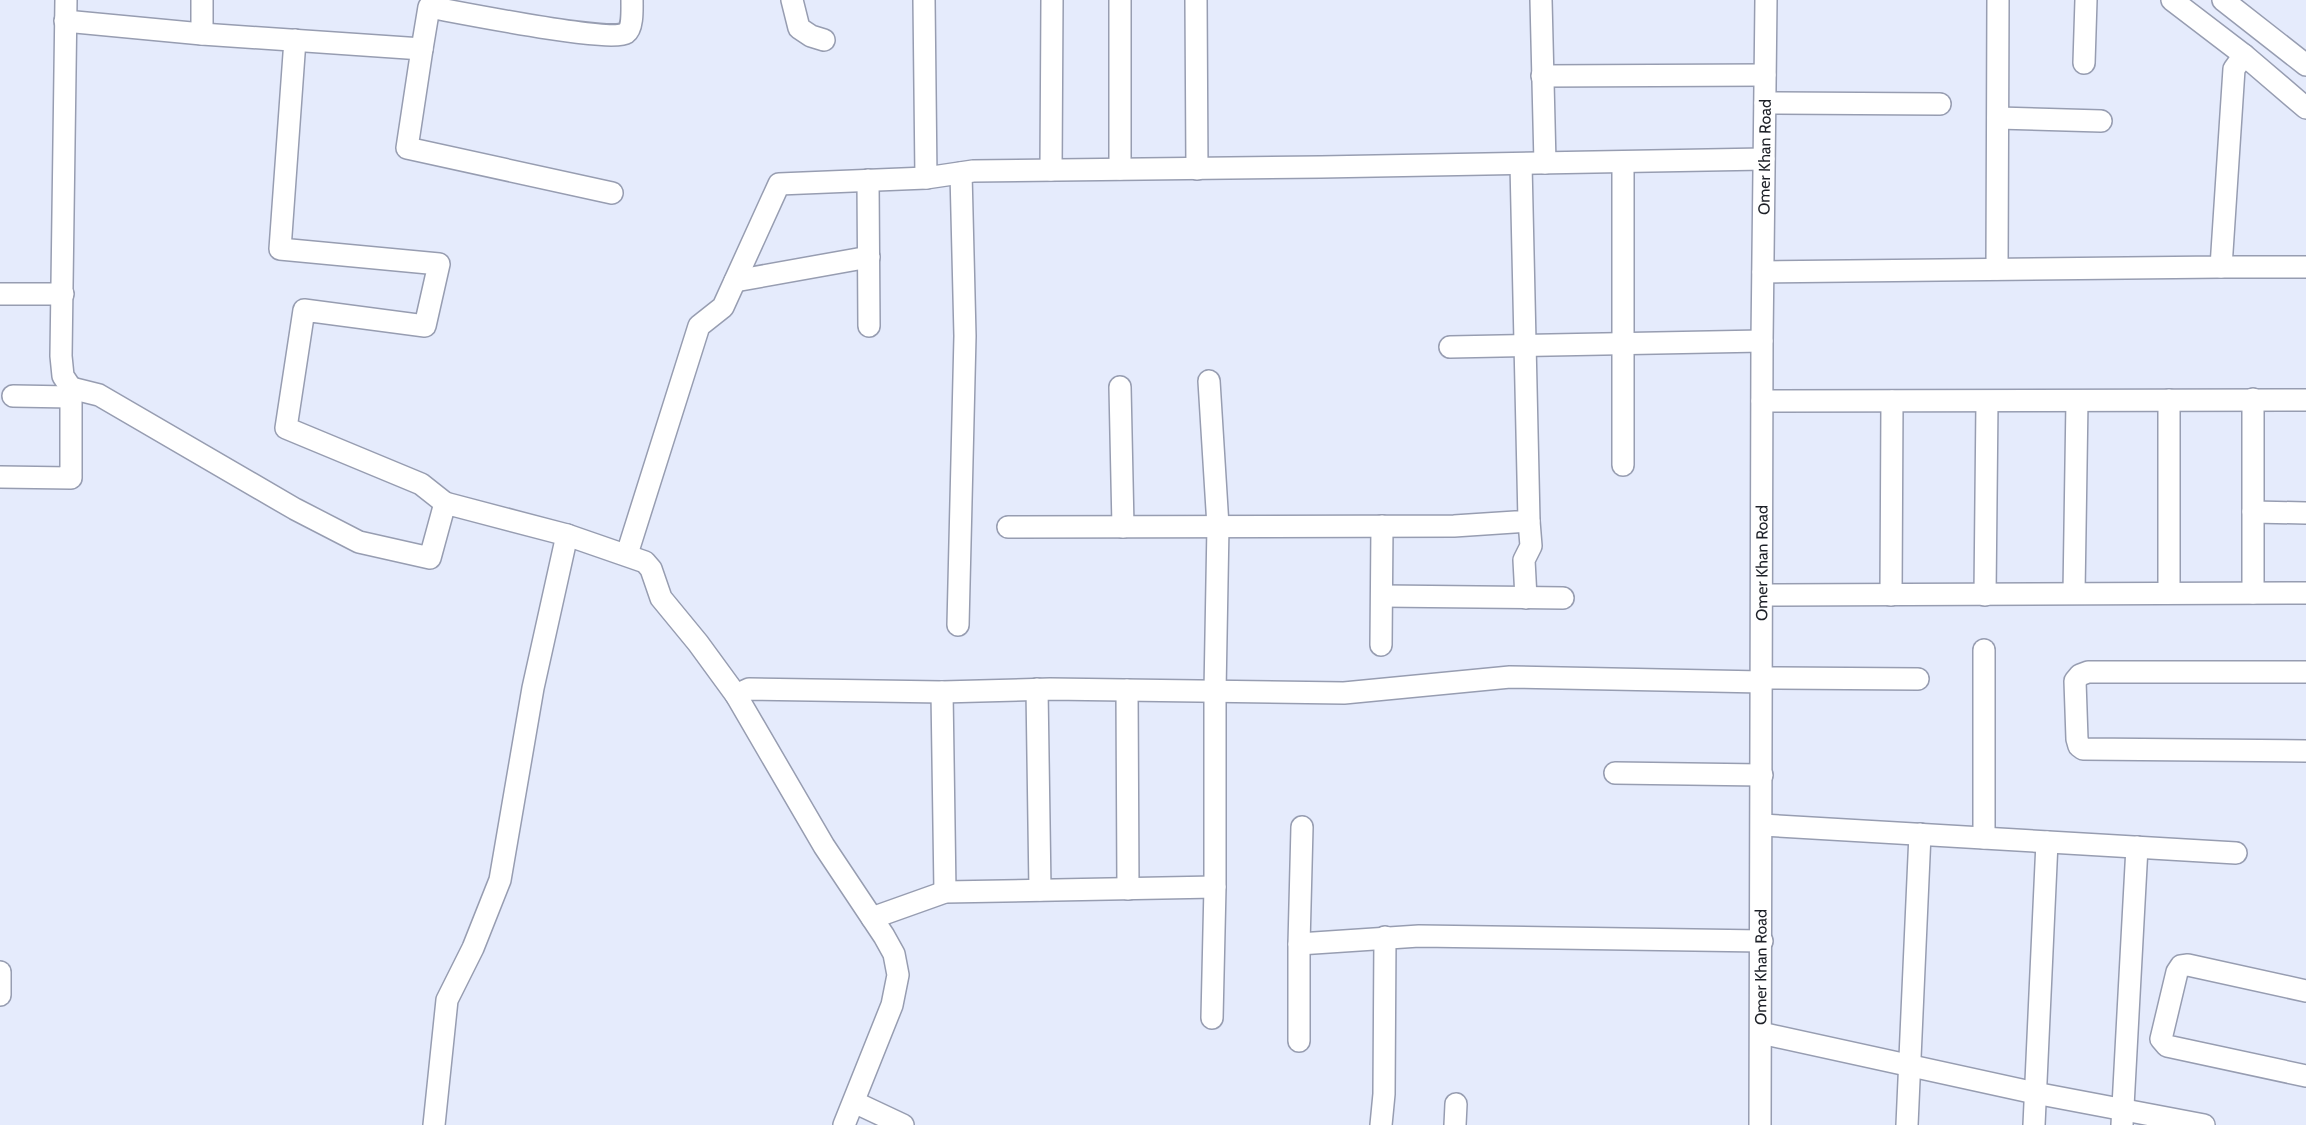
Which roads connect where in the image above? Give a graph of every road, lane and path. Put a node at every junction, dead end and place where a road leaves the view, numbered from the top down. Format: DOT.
graph roads {
  1 [pos="202,0"];
  2 [pos="632,0"];
  3 [pos="792,0"];
  4 [pos="924,0"];
  5 [pos="1052,0"];
  6 [pos="1120,0"];
  7 [pos="1196,0"];
  8 [pos="1541,0"];
  9 [pos="1766,0"];
  10 [pos="1998,0"];
  11 [pos="2086,0"];
  12 [pos="2172,0"];
  13 [pos="2223,0"];
  14 [pos="65,10"];
  15 [pos="2234,28"];
  16 [pos="202,34"];
  17 [pos="294,40"];
  18 [pos="824,40"];
  19 [pos="422,49"];
  20 [pos="2244,55"];
  21 [pos="2084,63"];
  22 [pos="2306,65"];
  23 [pos="1765,75"];
  24 [pos="1542,76"];
  25 [pos="1765,103"];
  26 [pos="1940,104"];
  27 [pos="2306,108"];
  28 [pos="1998,118"];
  29 [pos="2101,121"];
  30 [pos="1764,160"];
  31 [pos="1623,162"];
  32 [pos="1545,163"];
  33 [pos="1521,164"];
  34 [pos="1120,169"];
  35 [pos="1197,169"];
  36 [pos="1051,170"];
  37 [pos="961,173"];
  38 [pos="926,178"];
  39 [pos="868,180"];
  40 [pos="612,193"];
  41 [pos="869,257"];
  42 [pos="2221,267"];
  43 [pos="2306,267"];
  44 [pos="1997,270"];
  45 [pos="1763,272"];
  46 [pos="735,281"];
  47 [pos="0,294"];
  48 [pos="63,294"];
  49 [pos="869,326"];
  50 [pos="1762,340"];
  51 [pos="1623,344"];
  52 [pos="1525,346"];
  53 [pos="1450,347"];
  54 [pos="1209,381"];
  55 [pos="1120,388"];
  56 [pos="71,392"];
  57 [pos="13,396"];
  58 [pos="2253,399"];
  59 [pos="2169,400"];
  60 [pos="2306,400"];
  61 [pos="1762,401"];
  62 [pos="1892,401"];
  63 [pos="2077,401"];
  64 [pos="1987,402"];
  65 [pos="1623,465"];
  66 [pos="0,477"];
  67 [pos="445,503"];
  68 [pos="2253,512"];
  69 [pos="2306,513"];
  70 [pos="1529,521"];
  71 [pos="1218,526"];
  72 [pos="1382,526"];
  73 [pos="1008,527"];
  74 [pos="1123,527"];
  75 [pos="567,535"];
  76 [pos="627,554"];
  77 [pos="2074,593"];
  78 [pos="2169,593"];
  79 [pos="2254,593"];
  80 [pos="2306,593"];
  81 [pos="1891,595"];
  82 [pos="1985,595"];
  83 [pos="1382,596"];
  84 [pos="1762,596"];
  85 [pos="1526,598"];
  86 [pos="1563,598"];
  87 [pos="958,625"];
  88 [pos="1381,645"];
  89 [pos="1984,650"];
  90 [pos="2306,672"];
  91 [pos="1918,678"];
  92 [pos="1762,680"];
  93 [pos="1037,689"];
  94 [pos="1127,690"];
  95 [pos="1215,691"];
  96 [pos="942,692"];
  97 [pos="736,695"];
  98 [pos="2306,751"];
  99 [pos="1615,773"];
  100 [pos="1762,775"];
  101 [pos="1762,825"];
  102 [pos="1302,827"];
  103 [pos="1920,834"];
  104 [pos="1984,838"];
  105 [pos="2047,842"];
  106 [pos="2137,847"];
  107 [pos="2236,852"];
  108 [pos="1215,887"];
  109 [pos="1128,889"];
  110 [pos="1040,890"];
  111 [pos="946,892"];
  112 [pos="872,918"];
  113 [pos="1385,937"];
  114 [pos="1762,941"];
  115 [pos="1299,944"];
  116 [pos="0,972"];
  117 [pos="2306,991"];
  118 [pos="0,995"];
  119 [pos="1212,1018"];
  120 [pos="1761,1033"];
  121 [pos="1300,1041"];
  122 [pos="1910,1064"];
  123 [pos="2306,1076"];
  124 [pos="2036,1093"];
  125 [pos="854,1102"];
  126 [pos="1456,1104"];
  127 [pos="2123,1117"];
  128 [pos="434,1125"];
  129 [pos="844,1125"];
  130 [pos="903,1125"];
  131 [pos="1381,1125"];
  132 [pos="1456,1125"];
  133 [pos="1760,1125"];
  134 [pos="1907,1125"];
  135 [pos="2034,1125"];
  136 [pos="2204,1125"];
  1 -- 16 [label="street"];
  2 -- 19 [label="street"];
  3 -- 18 [label="street"];
  4 -- 38 [label="street"];
  5 -- 36 [label="street"];
  6 -- 34 [label="street"];
  7 -- 35 [label="street"];
  8 -- 24 [label="street"];
  9 -- 23 [label="street, Omer Khan Road"];
  10 -- 28 [label="street"];
  11 -- 21 [label="street"];
  12 -- 15 [label="street"];
  13 -- 15 [label="street"];
  14 -- 16 [label="street"];
  14 -- 48 [label="street"];
  15 -- 20 [label="street"];
  15 -- 22 [label="street"];
  16 -- 17 [label="street"];
  17 -- 19 [label="street"];
  17 -- 67 [label="street"];
  19 -- 40 [label="street"];
  20 -- 27 [label="street"];
  20 -- 42 [label="street"];
  23 -- 24 [label="street"];
  23 -- 25 [label="street, Omer Khan Road"];
  24 -- 32 [label="street"];
  25 -- 26 [label="street"];
  25 -- 30 [label="street, Omer Khan Road"];
  28 -- 29 [label="street"];
  28 -- 44 [label="street"];
  30 -- 31 [label="street"];
  30 -- 45 [label="street, Omer Khan Road"];
  31 -- 32 [label="street"];
  31 -- 51 [label="street"];
  32 -- 33 [label="street"];
  33 -- 35 [label="street"];
  33 -- 52 [label="street"];
  34 -- 35 [label="street"];
  34 -- 36 [label="street"];
  36 -- 37 [label="street"];
  37 -- 38 [label="street"];
  37 -- 87 [label="street"];
  38 -- 39 [label="street"];
  39 -- 41 [label="street"];
  39 -- 46 [label="street"];
  41 -- 46 [label="street"];
  41 -- 49 [label="street"];
  42 -- 43 [label="street"];
  42 -- 44 [label="street"];
  44 -- 45 [label="street"];
  45 -- 50 [label="street, Omer Khan Road"];
  46 -- 76 [label="street"];
  47 -- 48 [label="street"];
  48 -- 56 [label="street"];
  50 -- 51 [label="street"];
  50 -- 61 [label="street, Omer Khan Road"];
  51 -- 52 [label="street"];
  51 -- 65 [label="street"];
  52 -- 53 [label="street"];
  52 -- 70 [label="street"];
  54 -- 71 [label="street"];
  55 -- 74 [label="street"];
  56 -- 57 [label="street"];
  56 -- 66 [label="street"];
  56 -- 67 [label="street"];
  58 -- 59 [label="street"];
  58 -- 60 [label="street"];
  58 -- 68 [label="street"];
  59 -- 63 [label="street"];
  59 -- 78 [label="street"];
  61 -- 62 [label="street"];
  61 -- 84 [label="street, Omer Khan Road"];
  62 -- 64 [label="street"];
  62 -- 81 [label="street"];
  63 -- 64 [label="street"];
  63 -- 77 [label="street"];
  64 -- 82 [label="street"];
  67 -- 75 [label="street"];
  68 -- 69 [label="street"];
  68 -- 79 [label="street"];
  70 -- 72 [label="street"];
  70 -- 85 [label="street"];
  71 -- 72 [label="street"];
  71 -- 74 [label="street"];
  71 -- 95 [label="street"];
  72 -- 83 [label="street"];
  73 -- 74 [label="street"];
  75 -- 76 [label="street"];
  75 -- 128 [label="street"];
  76 -- 97 [label="street"];
  77 -- 78 [label="street"];
  77 -- 82 [label="street"];
  78 -- 79 [label="street"];
  79 -- 80 [label="street"];
  81 -- 82 [label="street"];
  81 -- 84 [label="street"];
  83 -- 85 [label="street"];
  83 -- 88 [label="street"];
  84 -- 92 [label="street, Omer Khan Road"];
  85 -- 86 [label="street"];
  89 -- 104 [label="street"];
  90 -- 98 [label="street"];
  91 -- 92 [label="street"];
  92 -- 95 [label="street"];
  92 -- 100 [label="street, Omer Khan Road"];
  93 -- 94 [label="street"];
  93 -- 96 [label="street"];
  93 -- 110 [label="street"];
  94 -- 95 [label="street"];
  94 -- 109 [label="street"];
  95 -- 108 [label="street"];
  96 -- 97 [label="street"];
  96 -- 111 [label="street"];
  97 -- 112 [label="street"];
  99 -- 100 [label="street"];
  100 -- 101 [label="street, Omer Khan Road"];
  101 -- 103 [label="street"];
  101 -- 114 [label="street, Omer Khan Road"];
  102 -- 115 [label="street"];
  103 -- 104 [label="street"];
  103 -- 122 [label="street"];
  104 -- 105 [label="street"];
  105 -- 106 [label="street"];
  105 -- 124 [label="street"];
  106 -- 107 [label="street"];
  106 -- 127 [label="street"];
  108 -- 109 [label="street"];
  108 -- 119 [label="street"];
  109 -- 110 [label="street"];
  110 -- 111 [label="street"];
  111 -- 112 [label="street"];
  112 -- 125 [label="street"];
  113 -- 114 [label="street"];
  113 -- 115 [label="street"];
  113 -- 131 [label="street"];
  114 -- 120 [label="street, Omer Khan Road"];
  115 -- 121 [label="street"];
  116 -- 118 [label="street"];
  117 -- 123 [label="street"];
  120 -- 122 [label="street"];
  120 -- 133 [label="street, Omer Khan Road"];
  122 -- 124 [label="street"];
  122 -- 134 [label="street"];
  124 -- 127 [label="street"];
  124 -- 135 [label="street"];
  125 -- 129 [label="street"];
  125 -- 130 [label="street"];
  126 -- 132 [label="street"];
  127 -- 136 [label="street"];
}
